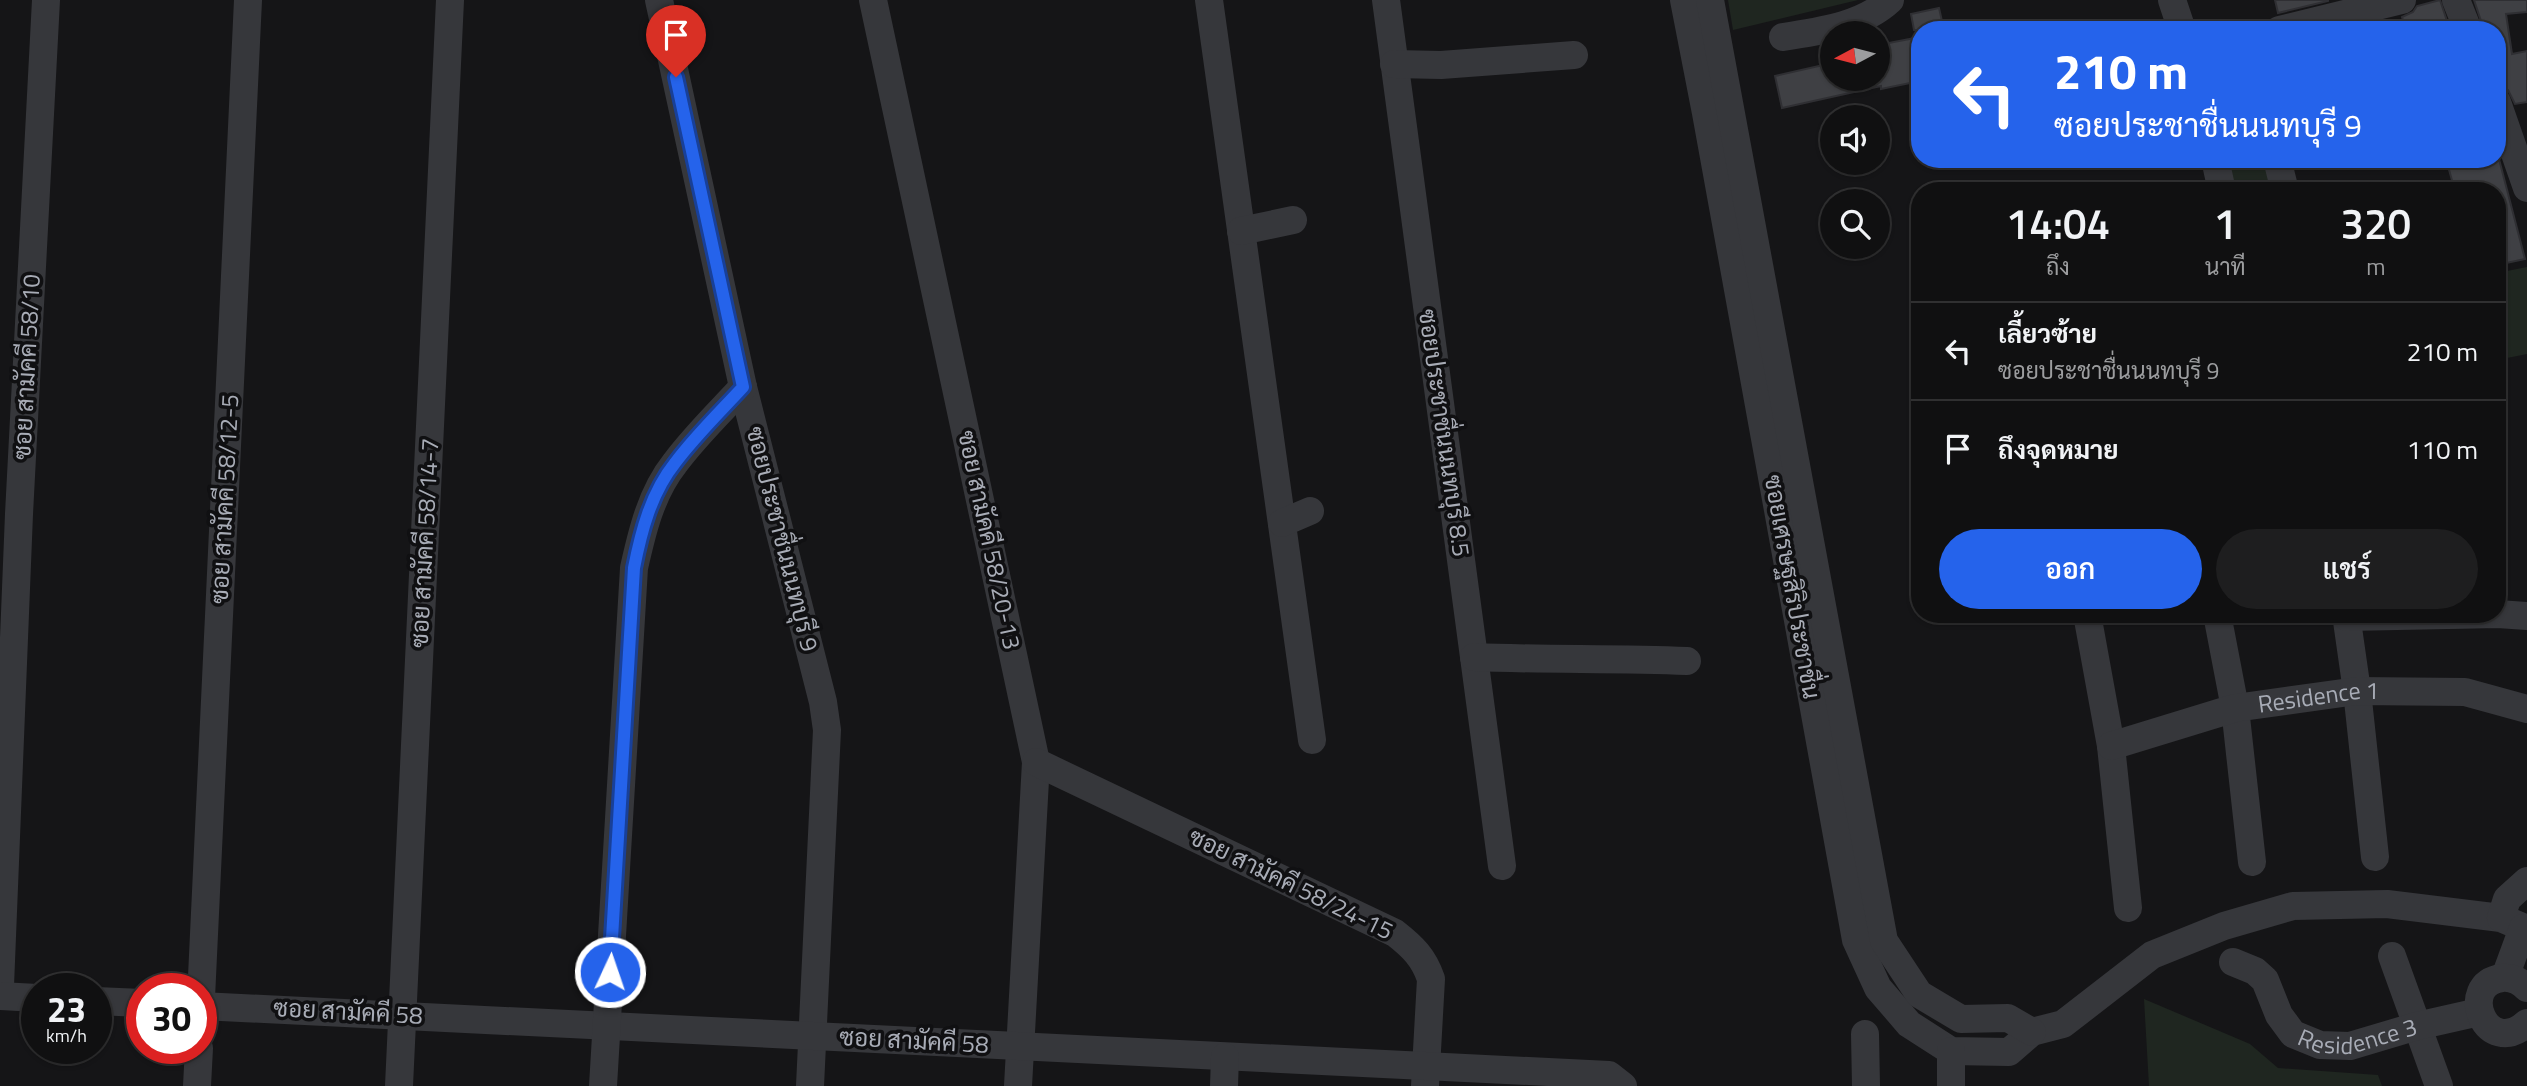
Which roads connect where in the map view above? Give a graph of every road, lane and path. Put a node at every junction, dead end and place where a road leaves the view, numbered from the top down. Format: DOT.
graph roads {
  1 [pos="46,0"];
  2 [pos="248,0"];
  3 [pos="450,0"];
  4 [pos="659,0"];
  5 [pos="873,0"];
  6 [pos="1209,0"];
  7 [pos="1386,0"];
  8 [pos="1684,0"];
  9 [pos="1710,0"];
  10 [pos="1890,0"];
  11 [pos="2172,0"];
  12 [pos="2402,0"];
  13 [pos="2456,0"];
  14 [pos="2179,21"];
  15 [pos="2316,21"];
  16 [pos="2464,21"];
  17 [pos="1783,37"];
  18 [pos="1574,55"];
  19 [pos="1395,64"];
  20 [pos="2509,110"];
  21 [pos="2527,188"];
  22 [pos="1293,220"];
  23 [pos="1241,231"];
  24 [pos="743,387"];
  25 [pos="1310,512"];
  26 [pos="9,513"];
  27 [pos="1282,523"];
  28 [pos="2506,614"];
  29 [pos="2527,617"];
  30 [pos="2089,623"];
  31 [pos="2219,623"];
  32 [pos="2347,623"];
  33 [pos="1474,657"];
  34 [pos="1687,661"];
  35 [pos="2357,691"];
  36 [pos="2235,708"];
  37 [pos="2527,709"];
  38 [pos="1312,740"];
  39 [pos="2111,746"];
  40 [pos="1037,762"];
  41 [pos="2375,856"];
  42 [pos="2252,862"];
  43 [pos="1502,866"];
  44 [pos="2527,881"];
  45 [pos="2128,908"];
  46 [pos="2517,925"];
  47 [pos="2392,956"];
  48 [pos="2233,962"];
  49 [pos="202,973"];
  50 [pos="2516,983"];
  51 [pos="0,986"];
  52 [pos="0,996"];
  53 [pos="21,997"];
  54 [pos="217,1007"];
  55 [pos="2479,1012"];
  56 [pos="403,1015"];
  57 [pos="2527,1024"];
  58 [pos="606,1026"];
  59 [pos="2417,1026"];
  60 [pos="2032,1032"];
  61 [pos="1866,1034"];
  62 [pos="812,1035"];
  63 [pos="1020,1046"];
  64 [pos="1951,1051"];
  65 [pos="1225,1058"];
  66 [pos="198,1064"];
  67 [pos="1426,1076"];
  68 [pos="197,1086"];
  69 [pos="399,1086"];
  70 [pos="603,1086"];
  71 [pos="810,1086"];
  72 [pos="1018,1086"];
  73 [pos="1224,1086"];
  74 [pos="1623,1086"];
  75 [pos="1866,1086"];
  76 [pos="1951,1086"];
  77 [pos="2439,1086"];
  1 -- 26 [label="street, ซอย สามัคคี 58/10"];
  2 -- 49 [label="street, ซอย สามัคคี 58/12-5"];
  3 -- 56 [label="street, ซอย สามัคคี 58/14-7"];
  4 -- 24 [label="street, ซอยประชาชื่นนนทบุรี 9"];
  5 -- 40 [label="street, ซอย สามัคคี 58/20-13"];
  6 -- 23 [label="street"];
  7 -- 19 [label="street, ซอยประชาชื่นนนทบุรี 8.5"];
  8 -- 64 [label="street, ซอยเศรษฐสิริประชาชื่น"];
  9 -- 60 [label="street, ซอยเศรษฐสิริประชาชื่น"];
  10 -- 17 [label="street"];
  11 -- 14 [label="street"];
  12 -- 15 [label="street"];
  13 -- 16 [label="street"];
  18 -- 19 [label="street"];
  19 -- 33 [label="street, ซอยประชาชื่นนนทบุรี 8.5"];
  20 -- 21 [label="street"];
  22 -- 23 [label="street"];
  23 -- 27 [label="street"];
  24 -- 58 [label="street"];
  24 -- 62 [label="street, ซอยประชาชื่นนนทบุรี 9"];
  25 -- 27 [label="street"];
  26 -- 51 [label="street, ซอย สามัคคี 58/10"];
  27 -- 38 [label="street"];
  28 -- 29 [label="street"];
  30 -- 39 [label="street"];
  31 -- 36 [label="street"];
  32 -- 35 [label="street"];
  33 -- 34 [label="street"];
  33 -- 43 [label="street, ซอยประชาชื่นนนทบุรี 8.5"];
  35 -- 36 [label="street, Residence 1"];
  35 -- 37 [label="street, Residence 1"];
  35 -- 41 [label="street"];
  36 -- 39 [label="street, Residence 1"];
  36 -- 42 [label="street"];
  39 -- 45 [label="street"];
  40 -- 63 [label="street, ซอย สามัคคี 58/20-13"];
  40 -- 67 [label="street, ซอย สามัคคี 58/24-15"];
  44 -- 46 [label="street"];
  46 -- 50 [label="street"];
  46 -- 60 [label="street"];
  47 -- 59 [label="street"];
  48 -- 59 [label="street, Residence 3"];
  50 -- 55 [label="street"];
  52 -- 53 [label="street"];
  54 -- 56 [label="street, ซอย สามัคคี 58"];
  55 -- 57 [label="street"];
  55 -- 59 [label="street, Residence 3"];
  56 -- 58 [label="street, ซอย สามัคคี 58"];
  56 -- 69 [label="street, ซอย สามัคคี 58/14-7"];
  58 -- 62 [label="street, ซอย สามัคคี 58"];
  58 -- 70 [label="street"];
  59 -- 77 [label="street"];
  60 -- 64 [label="street"];
  61 -- 75 [label="street"];
  62 -- 63 [label="street, ซอย สามัคคี 58"];
  62 -- 71 [label="street, ซอยประชาชื่นนนทบุรี 9"];
  63 -- 65 [label="street, ซอย สามัคคี 58"];
  63 -- 72 [label="street, ซอย สามัคคี 58/20-13"];
  64 -- 76 [label="street"];
  65 -- 67 [label="street, ซอย สามัคคี 58"];
  65 -- 73 [label="street"];
  66 -- 68 [label="street"];
  67 -- 74 [label="street, ซอย สามัคคี 58"];
}
